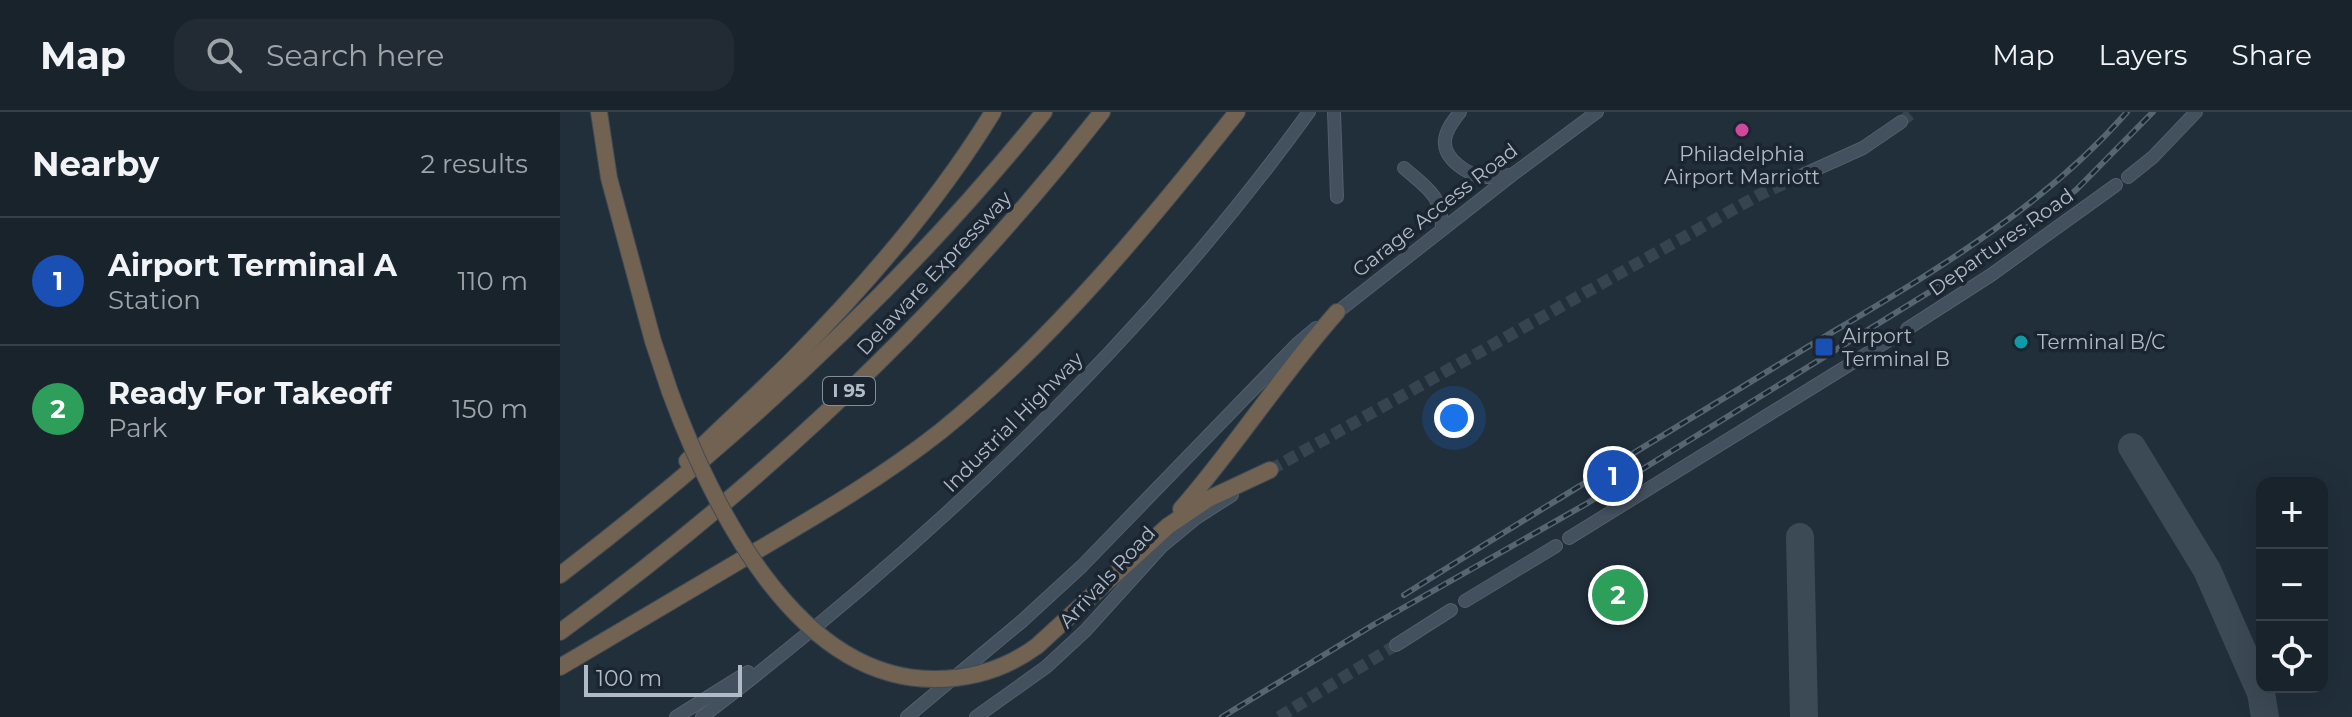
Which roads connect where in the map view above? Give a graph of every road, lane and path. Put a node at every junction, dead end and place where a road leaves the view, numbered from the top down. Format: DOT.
graph roads {
  1 [pos="599,112"];
  2 [pos="605,112"];
  3 [pos="993,112"];
  4 [pos="1044,112"];
  5 [pos="1102,112"];
  6 [pos="1237,112"];
  7 [pos="1309,112"];
  8 [pos="1334,112"];
  9 [pos="1460,112"];
  10 [pos="1597,112"];
  11 [pos="2196,112"];
  12 [pos="1901,122"];
  13 [pos="1404,168"];
  14 [pos="1512,175"];
  15 [pos="2128,177"];
  16 [pos="1794,179"];
  17 [pos="2116,185"];
  18 [pos="1337,197"];
  19 [pos="1442,229"];
  20 [pos="624,231"];
  21 [pos="1337,312"];
  22 [pos="1907,329"];
  23 [pos="1894,337"];
  24 [pos="1270,470"];
  25 [pos="618,530"];
  26 [pos="1158,534"];
  27 [pos="1569,538"];
  28 [pos="1556,546"];
  29 [pos="560,575"];
  30 [pos="1465,601"];
  31 [pos="1451,610"];
  32 [pos="560,632"];
  33 [pos="802,638"];
  34 [pos="1396,645"];
  35 [pos="560,667"];
  36 [pos="676,717"];
  37 [pos="702,717"];
  38 [pos="907,717"];
  39 [pos="976,717"];
  1 -- 20 [label="highway"];
  2 -- 20 [label="highway"];
  3 -- 25 [label="highway"];
  4 -- 25 [label="highway, Delaware Expressway / I 95"];
  5 -- 32 [label="highway, Delaware Expressway / I 95"];
  6 -- 35 [label="highway"];
  7 -- 33 [label="street, Industrial Highway"];
  8 -- 18 [label="street"];
  9 -- 14 [label="street"];
  10 -- 14 [label="street, Garage Access Road"];
  11 -- 15 [label="street"];
  12 -- 16 [label="street"];
  13 -- 19 [label="street"];
  14 -- 19 [label="street, Garage Access Road"];
  17 -- 22 [label="street, Departures Road"];
  19 -- 21 [label="street, Garage Access Road"];
  20 -- 26 [label="highway, bridge"];
  21 -- 26 [label="highway"];
  21 -- 38 [label="street, Garage Access Road"];
  23 -- 27 [label="street"];
  24 -- 26 [label="highway"];
  24 -- 39 [label="street, Arrivals Road"];
  25 -- 29 [label="highway, Delaware Expressway / I 95"];
  28 -- 30 [label="street"];
  31 -- 34 [label="street"];
  33 -- 36 [label="street"];
  33 -- 37 [label="street, Industrial Highway"];
}
